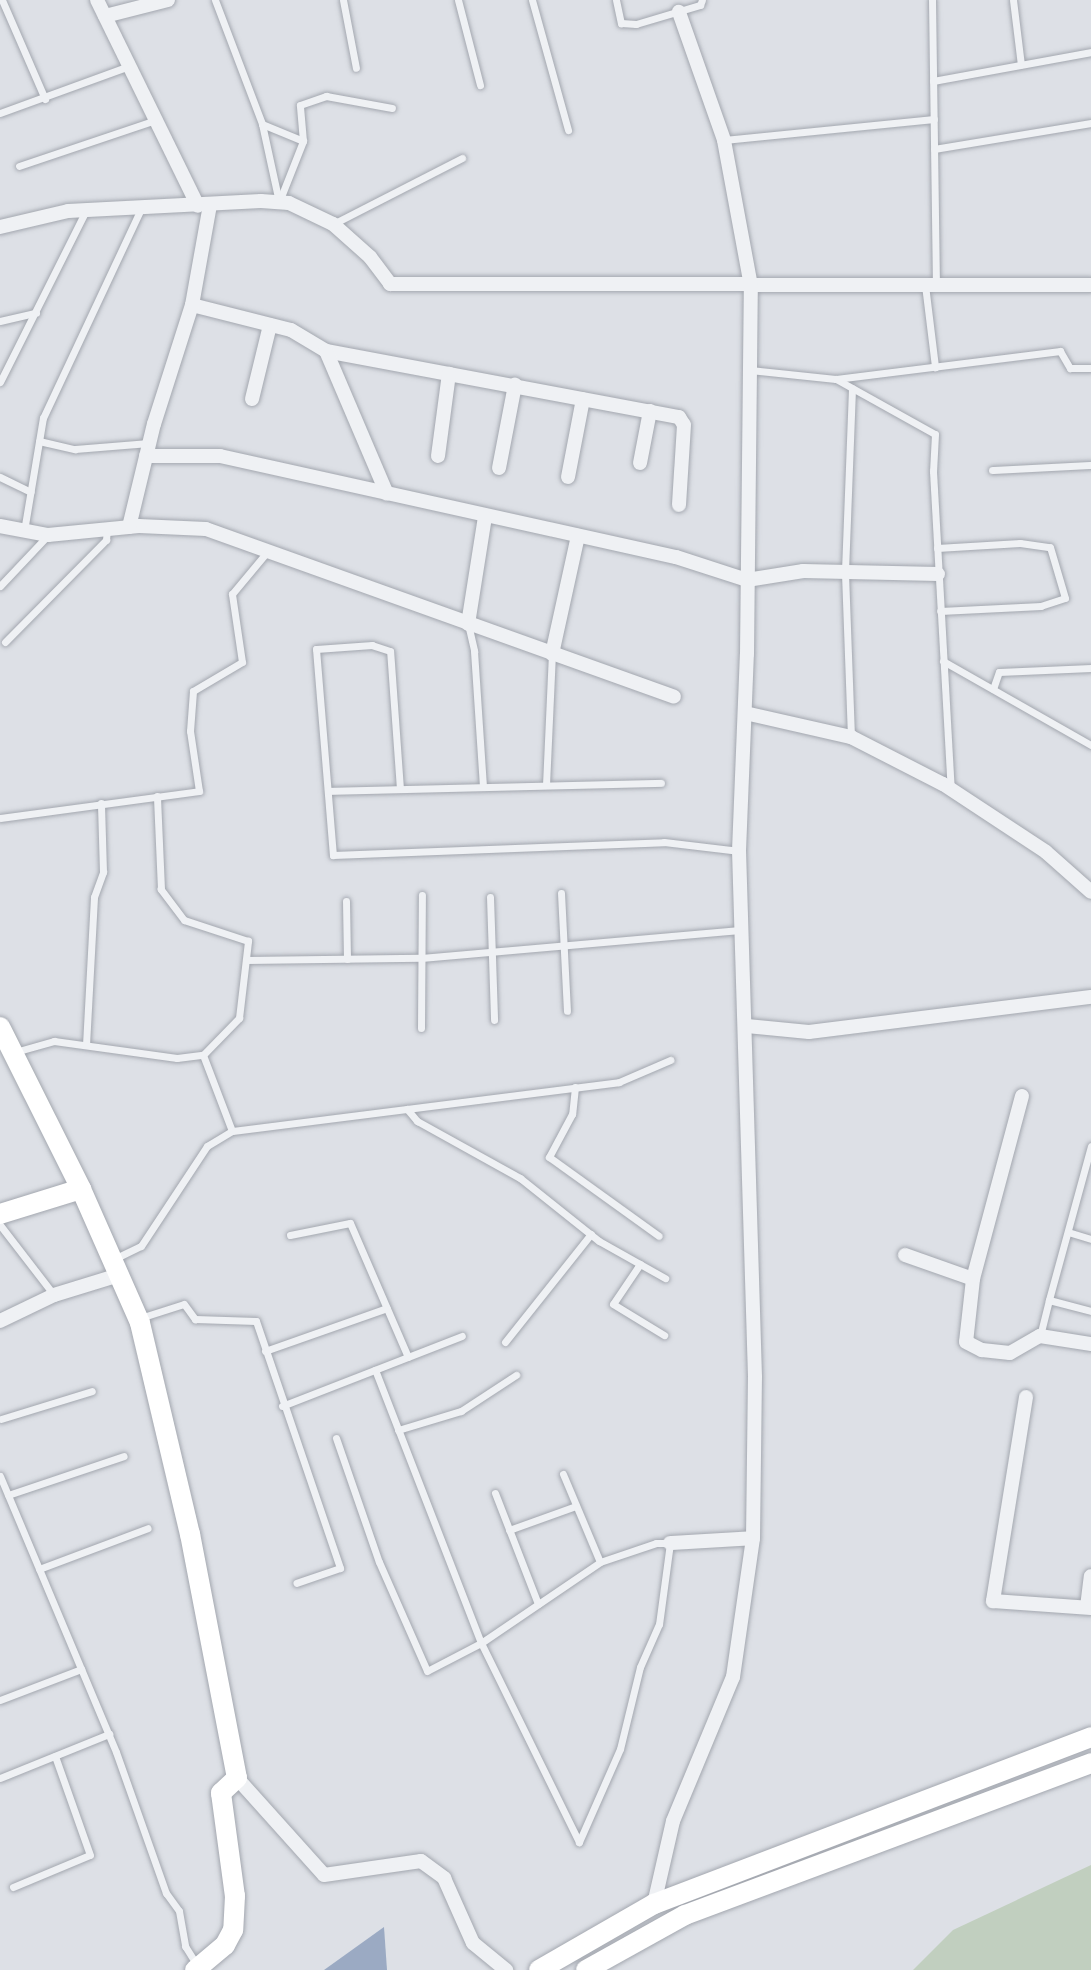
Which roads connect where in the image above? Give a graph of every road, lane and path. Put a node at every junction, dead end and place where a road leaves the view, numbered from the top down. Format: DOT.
graph roads {
  1 [pos="2,0"];
  2 [pos="97,0"];
  3 [pos="168,0"];
  4 [pos="215,0"];
  5 [pos="343,0"];
  6 [pos="458,0"];
  7 [pos="532,0"];
  8 [pos="616,0"];
  9 [pos="702,0"];
  10 [pos="932,0"];
  11 [pos="1014,0"];
  12 [pos="679,12"];
  13 [pos="105,16"];
  14 [pos="1091,52"];
  15 [pos="1021,65"];
  16 [pos="129,66"];
  17 [pos="356,68"];
  18 [pos="933,81"];
  19 [pos="480,85"];
  20 [pos="45,99"];
  21 [pos="392,108"];
  22 [pos="0,112"];
  23 [pos="934,119"];
  24 [pos="156,120"];
  25 [pos="1091,123"];
  26 [pos="262,124"];
  27 [pos="568,130"];
  28 [pos="724,140"];
  29 [pos="303,141"];
  30 [pos="934,149"];
  31 [pos="462,158"];
  32 [pos="19,166"];
  33 [pos="279,202"];
  34 [pos="204,206"];
  35 [pos="141,209"];
  36 [pos="86,210"];
  37 [pos="333,225"];
  38 [pos="0,227"];
  39 [pos="931,285"];
  40 [pos="1091,285"];
  41 [pos="751,286"];
  42 [pos="192,305"];
  43 [pos="36,313"];
  44 [pos="0,321"];
  45 [pos="270,325"];
  46 [pos="326,351"];
  47 [pos="935,367"];
  48 [pos="1091,368"];
  49 [pos="4,369"];
  50 [pos="748,370"];
  51 [pos="448,374"];
  52 [pos="836,379"];
  53 [pos="0,382"];
  54 [pos="515,385"];
  55 [pos="852,388"];
  56 [pos="252,399"];
  57 [pos="583,399"];
  58 [pos="650,411"];
  59 [pos="39,441"];
  60 [pos="148,449"];
  61 [pos="438,456"];
  62 [pos="640,463"];
  63 [pos="1091,465"];
  64 [pos="499,468"];
  65 [pos="992,470"];
  66 [pos="0,477"];
  67 [pos="568,477"];
  68 [pos="31,492"];
  69 [pos="387,494"];
  70 [pos="679,505"];
  71 [pos="485,517"];
  72 [pos="0,526"];
  73 [pos="129,527"];
  74 [pos="107,529"];
  75 [pos="24,531"];
  76 [pos="48,535"];
  77 [pos="578,536"];
  78 [pos="937,548"];
  79 [pos="267,552"];
  80 [pos="844,571"];
  81 [pos="938,574"];
  82 [pos="747,580"];
  83 [pos="0,586"];
  84 [pos="940,610"];
  85 [pos="468,624"];
  86 [pos="5,642"];
  87 [pos="552,654"];
  88 [pos="943,661"];
  89 [pos="1091,668"];
  90 [pos="993,689"];
  91 [pos="674,697"];
  92 [pos="745,713"];
  93 [pos="851,737"];
  94 [pos="1091,745"];
  95 [pos="661,783"];
  96 [pos="546,785"];
  97 [pos="483,787"];
  98 [pos="399,789"];
  99 [pos="951,789"];
  100 [pos="328,791"];
  101 [pos="157,796"];
  102 [pos="101,803"];
  103 [pos="0,818"];
  104 [pos="739,851"];
  105 [pos="1091,892"];
  106 [pos="561,893"];
  107 [pos="422,895"];
  108 [pos="490,897"];
  109 [pos="346,901"];
  110 [pos="742,930"];
  111 [pos="563,944"];
  112 [pos="491,952"];
  113 [pos="422,958"];
  114 [pos="347,959"];
  115 [pos="246,960"];
  116 [pos="1091,997"];
  117 [pos="567,1011"];
  118 [pos="494,1020"];
  119 [pos="747,1026"];
  120 [pos="0,1027"];
  121 [pos="421,1028"];
  122 [pos="86,1045"];
  123 [pos="13,1053"];
  124 [pos="202,1055"];
  125 [pos="670,1060"];
  126 [pos="575,1088"];
  127 [pos="1022,1096"];
  128 [pos="407,1109"];
  129 [pos="232,1131"];
  130 [pos="1091,1146"];
  131 [pos="1088,1167"];
  132 [pos="81,1189"];
  133 [pos="0,1214"];
  134 [pos="0,1225"];
  135 [pos="1068,1232"];
  136 [pos="591,1234"];
  137 [pos="290,1235"];
  138 [pos="659,1236"];
  139 [pos="1091,1239"];
  140 [pos="905,1255"];
  141 [pos="640,1264"];
  142 [pos="116,1268"];
  143 [pos="665,1278"];
  144 [pos="973,1279"];
  145 [pos="54,1295"];
  146 [pos="1049,1300"];
  147 [pos="387,1308"];
  148 [pos="1091,1311"];
  149 [pos="138,1319"];
  150 [pos="0,1321"];
  151 [pos="664,1335"];
  152 [pos="462,1336"];
  153 [pos="1040,1336"];
  154 [pos="505,1342"];
  155 [pos="1091,1344"];
  156 [pos="265,1351"];
  157 [pos="408,1357"];
  158 [pos="375,1370"];
  159 [pos="516,1375"];
  160 [pos="92,1391"];
  161 [pos="1026,1397"];
  162 [pos="282,1406"];
  163 [pos="0,1419"];
  164 [pos="398,1430"];
  165 [pos="336,1438"];
  166 [pos="124,1456"];
  167 [pos="563,1474"];
  168 [pos="0,1476"];
  169 [pos="495,1493"];
  170 [pos="8,1495"];
  171 [pos="576,1506"];
  172 [pos="148,1528"];
  173 [pos="509,1530"];
  174 [pos="753,1538"];
  175 [pos="670,1544"];
  176 [pos="600,1562"];
  177 [pos="39,1569"];
  178 [pos="1091,1576"];
  179 [pos="296,1583"];
  180 [pos="538,1604"];
  181 [pos="1089,1608"];
  182 [pos="481,1643"];
  183 [pos="81,1669"];
  184 [pos="0,1700"];
  185 [pos="109,1734"];
  186 [pos="1091,1737"];
  187 [pos="55,1755"];
  188 [pos="1091,1764"];
  189 [pos="0,1778"];
  190 [pos="237,1778"];
  191 [pos="13,1887"];
  192 [pos="654,1904"];
  193 [pos="196,1968"];
  194 [pos="506,1970"];
  195 [pos="537,1970"];
  196 [pos="586,1970"];
  1 -- 20 [label="lane"];
  2 -- 13 [label="street"];
  3 -- 13 [label="street"];
  4 -- 26 [label="lane"];
  5 -- 17 [label="lane"];
  6 -- 19 [label="lane"];
  7 -- 27 [label="lane"];
  8 -- 12 [label="lane"];
  9 -- 12 [label="lane"];
  10 -- 18 [label="lane"];
  11 -- 15 [label="lane"];
  12 -- 28 [label="street"];
  13 -- 16 [label="street"];
  14 -- 15 [label="lane"];
  15 -- 18 [label="lane"];
  16 -- 20 [label="lane"];
  16 -- 24 [label="street"];
  18 -- 23 [label="lane"];
  20 -- 22 [label="lane"];
  21 -- 29 [label="lane"];
  23 -- 28 [label="lane"];
  23 -- 30 [label="lane"];
  24 -- 32 [label="lane"];
  24 -- 34 [label="street"];
  25 -- 30 [label="lane"];
  26 -- 29 [label="lane"];
  26 -- 33 [label="lane"];
  28 -- 41 [label="street"];
  29 -- 33 [label="lane"];
  30 -- 39 [label="lane"];
  31 -- 37 [label="lane"];
  33 -- 34 [label="street"];
  33 -- 37 [label="street"];
  34 -- 35 [label="street"];
  34 -- 42 [label="street"];
  35 -- 36 [label="street"];
  35 -- 59 [label="lane"];
  36 -- 38 [label="street"];
  36 -- 43 [label="lane"];
  37 -- 41 [label="street"];
  39 -- 40 [label="street"];
  39 -- 41 [label="street"];
  39 -- 47 [label="lane"];
  41 -- 50 [label="street"];
  42 -- 45 [label="street"];
  42 -- 60 [label="street"];
  43 -- 44 [label="lane"];
  43 -- 49 [label="lane"];
  45 -- 46 [label="street"];
  45 -- 56 [label="street"];
  46 -- 51 [label="street"];
  46 -- 69 [label="street"];
  47 -- 48 [label="lane"];
  47 -- 52 [label="lane"];
  49 -- 53 [label="lane"];
  50 -- 52 [label="lane"];
  50 -- 82 [label="street"];
  51 -- 54 [label="street"];
  51 -- 61 [label="street"];
  52 -- 55 [label="lane"];
  54 -- 57 [label="street"];
  54 -- 64 [label="street"];
  55 -- 78 [label="lane"];
  55 -- 80 [label="lane"];
  57 -- 58 [label="street"];
  57 -- 67 [label="street"];
  58 -- 62 [label="street"];
  58 -- 70 [label="street"];
  59 -- 60 [label="lane"];
  59 -- 68 [label="lane"];
  60 -- 69 [label="street"];
  60 -- 73 [label="street"];
  63 -- 65 [label="lane"];
  66 -- 68 [label="lane"];
  68 -- 75 [label="lane"];
  69 -- 71 [label="street"];
  71 -- 77 [label="street"];
  71 -- 85 [label="street"];
  72 -- 75 [label="street"];
  73 -- 74 [label="street"];
  73 -- 79 [label="street"];
  74 -- 76 [label="street"];
  74 -- 86 [label="lane"];
  75 -- 76 [label="street"];
  76 -- 83 [label="lane"];
  77 -- 82 [label="street"];
  77 -- 87 [label="street"];
  78 -- 81 [label="lane"];
  78 -- 84 [label="lane"];
  79 -- 85 [label="street"];
  79 -- 101 [label="lane"];
  80 -- 81 [label="street"];
  80 -- 82 [label="street"];
  80 -- 93 [label="lane"];
  81 -- 84 [label="lane"];
  82 -- 92 [label="street"];
  84 -- 88 [label="lane"];
  85 -- 87 [label="street"];
  85 -- 97 [label="lane"];
  87 -- 91 [label="street"];
  87 -- 96 [label="lane"];
  88 -- 90 [label="lane"];
  88 -- 99 [label="lane"];
  89 -- 90 [label="lane"];
  90 -- 94 [label="lane"];
  92 -- 93 [label="street"];
  92 -- 104 [label="street"];
  93 -- 99 [label="street"];
  95 -- 96 [label="lane"];
  96 -- 97 [label="lane"];
  97 -- 98 [label="lane"];
  98 -- 100 [label="lane"];
  98 -- 100 [label="lane"];
  99 -- 105 [label="street"];
  100 -- 104 [label="lane"];
  101 -- 102 [label="lane"];
  101 -- 115 [label="lane"];
  102 -- 103 [label="lane"];
  102 -- 122 [label="lane"];
  104 -- 110 [label="street"];
  106 -- 111 [label="lane"];
  107 -- 113 [label="lane"];
  108 -- 112 [label="lane"];
  109 -- 114 [label="lane"];
  110 -- 111 [label="lane"];
  110 -- 119 [label="street"];
  111 -- 112 [label="lane"];
  111 -- 117 [label="lane"];
  112 -- 113 [label="lane"];
  112 -- 118 [label="lane"];
  113 -- 114 [label="lane"];
  113 -- 121 [label="lane"];
  114 -- 115 [label="lane"];
  115 -- 124 [label="lane"];
  116 -- 119 [label="street"];
  119 -- 174 [label="street"];
  120 -- 123 [label="main road"];
  122 -- 123 [label="lane"];
  122 -- 124 [label="lane"];
  123 -- 132 [label="main road"];
  124 -- 129 [label="lane"];
  125 -- 126 [label="lane"];
  126 -- 128 [label="lane"];
  126 -- 138 [label="lane"];
  127 -- 144 [label="street"];
  128 -- 129 [label="lane"];
  128 -- 136 [label="lane"];
  129 -- 142 [label="lane"];
  130 -- 131 [label="lane"];
  131 -- 135 [label="lane"];
  132 -- 133 [label="main road"];
  132 -- 142 [label="main road"];
  134 -- 145 [label="lane"];
  135 -- 139 [label="lane"];
  135 -- 146 [label="lane"];
  136 -- 141 [label="lane"];
  136 -- 154 [label="lane"];
  137 -- 147 [label="lane"];
  140 -- 144 [label="street"];
  141 -- 143 [label="lane"];
  141 -- 151 [label="lane"];
  142 -- 145 [label="street"];
  142 -- 149 [label="main road"];
  144 -- 153 [label="street"];
  145 -- 150 [label="street"];
  146 -- 148 [label="lane"];
  146 -- 153 [label="lane"];
  147 -- 156 [label="lane"];
  147 -- 157 [label="lane"];
  149 -- 156 [label="lane"];
  149 -- 190 [label="main road"];
  152 -- 157 [label="lane"];
  153 -- 155 [label="street"];
  156 -- 162 [label="lane"];
  157 -- 158 [label="lane"];
  158 -- 162 [label="lane"];
  158 -- 164 [label="lane"];
  159 -- 164 [label="lane"];
  160 -- 163 [label="lane"];
  161 -- 181 [label="street"];
  162 -- 179 [label="lane"];
  164 -- 182 [label="lane"];
  165 -- 182 [label="lane"];
  166 -- 170 [label="lane"];
  167 -- 171 [label="lane"];
  168 -- 170 [label="lane"];
  169 -- 173 [label="lane"];
  170 -- 177 [label="lane"];
  171 -- 173 [label="lane"];
  171 -- 176 [label="lane"];
  172 -- 177 [label="lane"];
  173 -- 180 [label="lane"];
  174 -- 175 [label="street"];
  174 -- 192 [label="street"];
  175 -- 176 [label="lane"];
  175 -- 182 [label="lane"];
  176 -- 180 [label="lane"];
  177 -- 183 [label="lane"];
  178 -- 181 [label="street"];
  180 -- 182 [label="lane"];
  183 -- 184 [label="lane"];
  183 -- 185 [label="lane"];
  185 -- 187 [label="lane"];
  185 -- 193 [label="lane"];
  186 -- 192 [label="main road"];
  187 -- 189 [label="lane"];
  187 -- 191 [label="lane"];
  188 -- 196 [label="main road"];
  190 -- 193 [label="main road"];
  190 -- 194 [label="street"];
  192 -- 195 [label="main road"];
}
